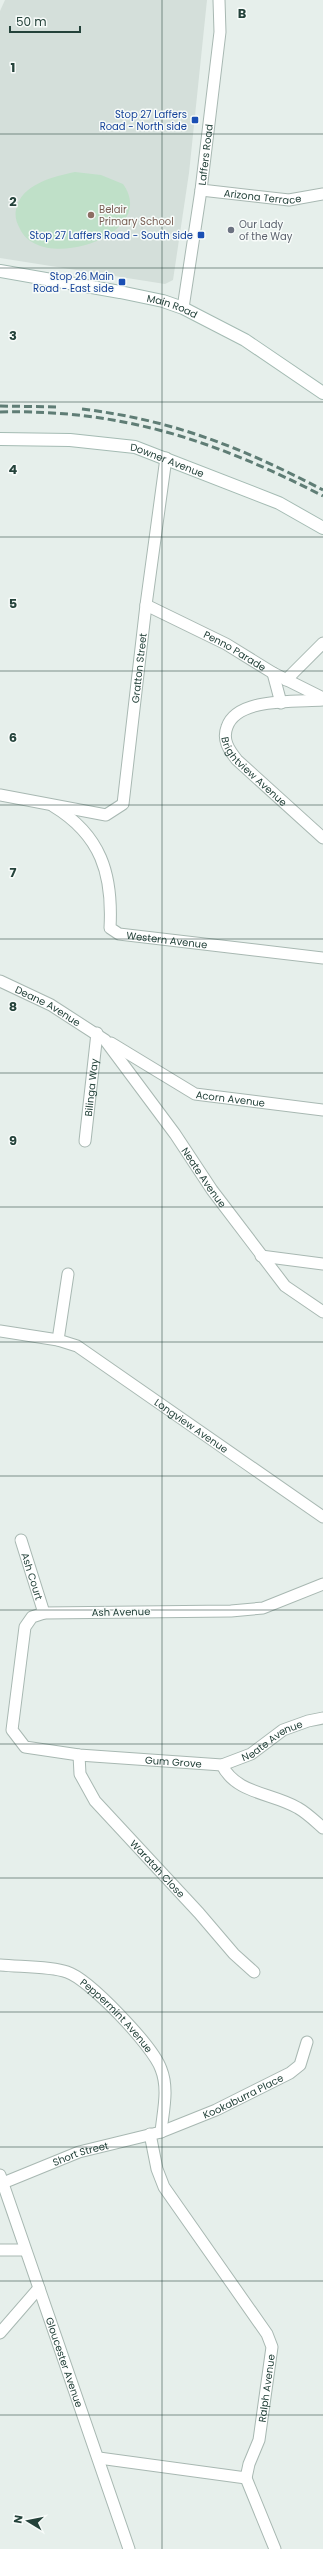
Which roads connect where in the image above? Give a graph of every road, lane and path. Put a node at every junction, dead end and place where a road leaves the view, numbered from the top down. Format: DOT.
graph roads {
  1 [pos="219,0"];
  2 [pos="201,190"];
  3 [pos="323,194"];
  4 [pos="0,271"];
  5 [pos="182,308"];
  6 [pos="323,393"];
  7 [pos="0,439"];
  8 [pos="166,458"];
  9 [pos="323,528"];
  10 [pos="146,605"];
  11 [pos="323,643"];
  12 [pos="273,673"];
  13 [pos="286,680"];
  14 [pos="323,699"];
  15 [pos="281,703"];
  16 [pos="0,795"];
  17 [pos="51,804"];
  18 [pos="323,838"];
  19 [pos="323,958"];
  20 [pos="0,981"];
  21 [pos="99,1035"];
  22 [pos="323,1110"];
  23 [pos="85,1141"];
  24 [pos="261,1256"];
  25 [pos="323,1264"];
  26 [pos="68,1274"];
  27 [pos="323,1312"];
  28 [pos="0,1331"];
  29 [pos="58,1340"];
  30 [pos="323,1517"];
  31 [pos="21,1540"];
  32 [pos="323,1584"];
  33 [pos="44,1613"];
  34 [pos="323,1718"];
  35 [pos="79,1755"];
  36 [pos="222,1765"];
  37 [pos="323,1828"];
  38 [pos="0,1965"];
  39 [pos="254,1972"];
  40 [pos="307,2042"];
  41 [pos="156,2133"];
  42 [pos="1,2179"];
  43 [pos="0,2250"];
  44 [pos="25,2250"];
  45 [pos="39,2288"];
  46 [pos="0,2333"];
  47 [pos="99,2458"];
  48 [pos="246,2478"];
  49 [pos="130,2549"];
  50 [pos="275,2549"];
  1 -- 2 [label="street, Laffers Road"];
  2 -- 3 [label="street, Arizona Terrace"];
  2 -- 5 [label="street, Laffers Road"];
  4 -- 5 [label="main road, Main Road"];
  5 -- 6 [label="main road, Main Road"];
  7 -- 8 [label="main road, Downer Avenue"];
  8 -- 9 [label="main road, Downer Avenue"];
  8 -- 10 [label="street, Gratton Street"];
  10 -- 12 [label="street, Penno Parade"];
  10 -- 17 [label="street, Gratton Street"];
  11 -- 13 [label="street"];
  12 -- 13 [label="street, Penno Parade"];
  12 -- 15 [label="street"];
  13 -- 14 [label="street, Penno Parade"];
  14 -- 15 [label="street, Brightview Avenue"];
  15 -- 18 [label="street, Brightview Avenue"];
  16 -- 17 [label="street, Gratton Street"];
  17 -- 19 [label="street, Western Avenue"];
  20 -- 21 [label="street, Deane Avenue"];
  21 -- 22 [label="street, Acorn Avenue"];
  21 -- 23 [label="street, Bilinga Way"];
  21 -- 24 [label="street, Neate Avenue"];
  24 -- 25 [label="street"];
  24 -- 27 [label="street, Neate Avenue"];
  26 -- 29 [label="street"];
  28 -- 29 [label="street, Longview Avenue"];
  29 -- 30 [label="street, Longview Avenue"];
  31 -- 33 [label="street, Ash Court"];
  32 -- 33 [label="street, Ash Avenue"];
  33 -- 35 [label="street, Gum Grove"];
  34 -- 36 [label="street, Neate Avenue"];
  35 -- 36 [label="street, Gum Grove"];
  35 -- 39 [label="street, Waratah Close"];
  36 -- 37 [label="street"];
  38 -- 41 [label="street, Peppermint Avenue"];
  40 -- 41 [label="street, Kookaburra Place"];
  41 -- 42 [label="street, Short Street"];
  41 -- 48 [label="street, Ralph Avenue"];
  42 -- 44 [label="street, Gloucester Avenue"];
  43 -- 44 [label="street"];
  44 -- 45 [label="street, Gloucester Avenue"];
  45 -- 46 [label="street"];
  45 -- 47 [label="street, Gloucester Avenue"];
  47 -- 48 [label="street"];
  47 -- 49 [label="street, Gloucester Avenue"];
  48 -- 50 [label="street"];
}
